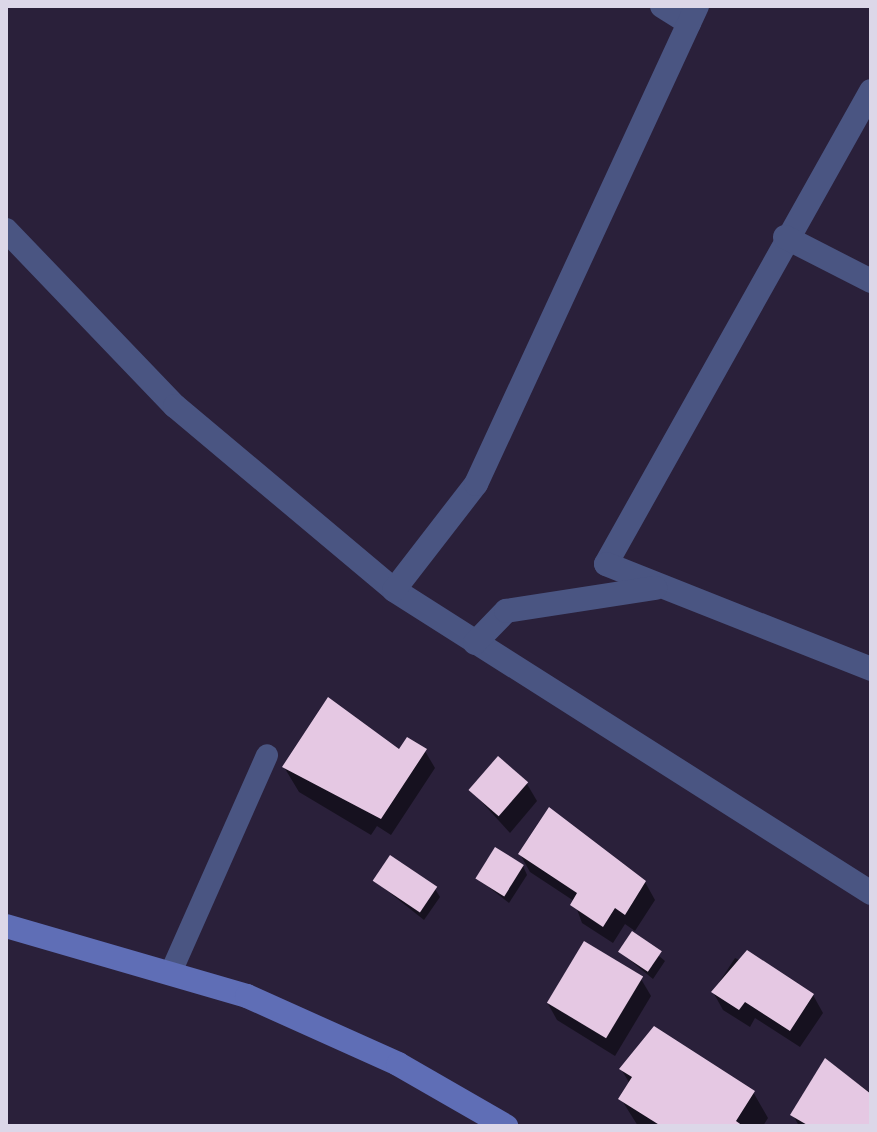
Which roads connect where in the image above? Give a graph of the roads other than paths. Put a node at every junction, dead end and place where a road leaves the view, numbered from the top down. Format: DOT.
graph roads {
  1 [pos="662,6"];
  2 [pos="693,15"];
  3 [pos="871,91"];
  4 [pos="6,230"];
  5 [pos="785,237"];
  6 [pos="871,281"];
  7 [pos="655,588"];
  8 [pos="394,590"];
  9 [pos="475,643"];
  10 [pos="871,669"];
  11 [pos="267,755"];
  12 [pos="871,893"];
  13 [pos="6,926"];
  14 [pos="171,972"];
  15 [pos="506,1126"];
  1 -- 2 [label="street"];
  2 -- 8 [label="street"];
  3 -- 5 [label="street"];
  4 -- 8 [label="street"];
  5 -- 6 [label="street"];
  5 -- 7 [label="street"];
  7 -- 9 [label="street"];
  7 -- 10 [label="street"];
  8 -- 9 [label="street"];
  9 -- 12 [label="street"];
  11 -- 14 [label="lane"];
  13 -- 14 [label="street"];
  14 -- 15 [label="street"];
}
